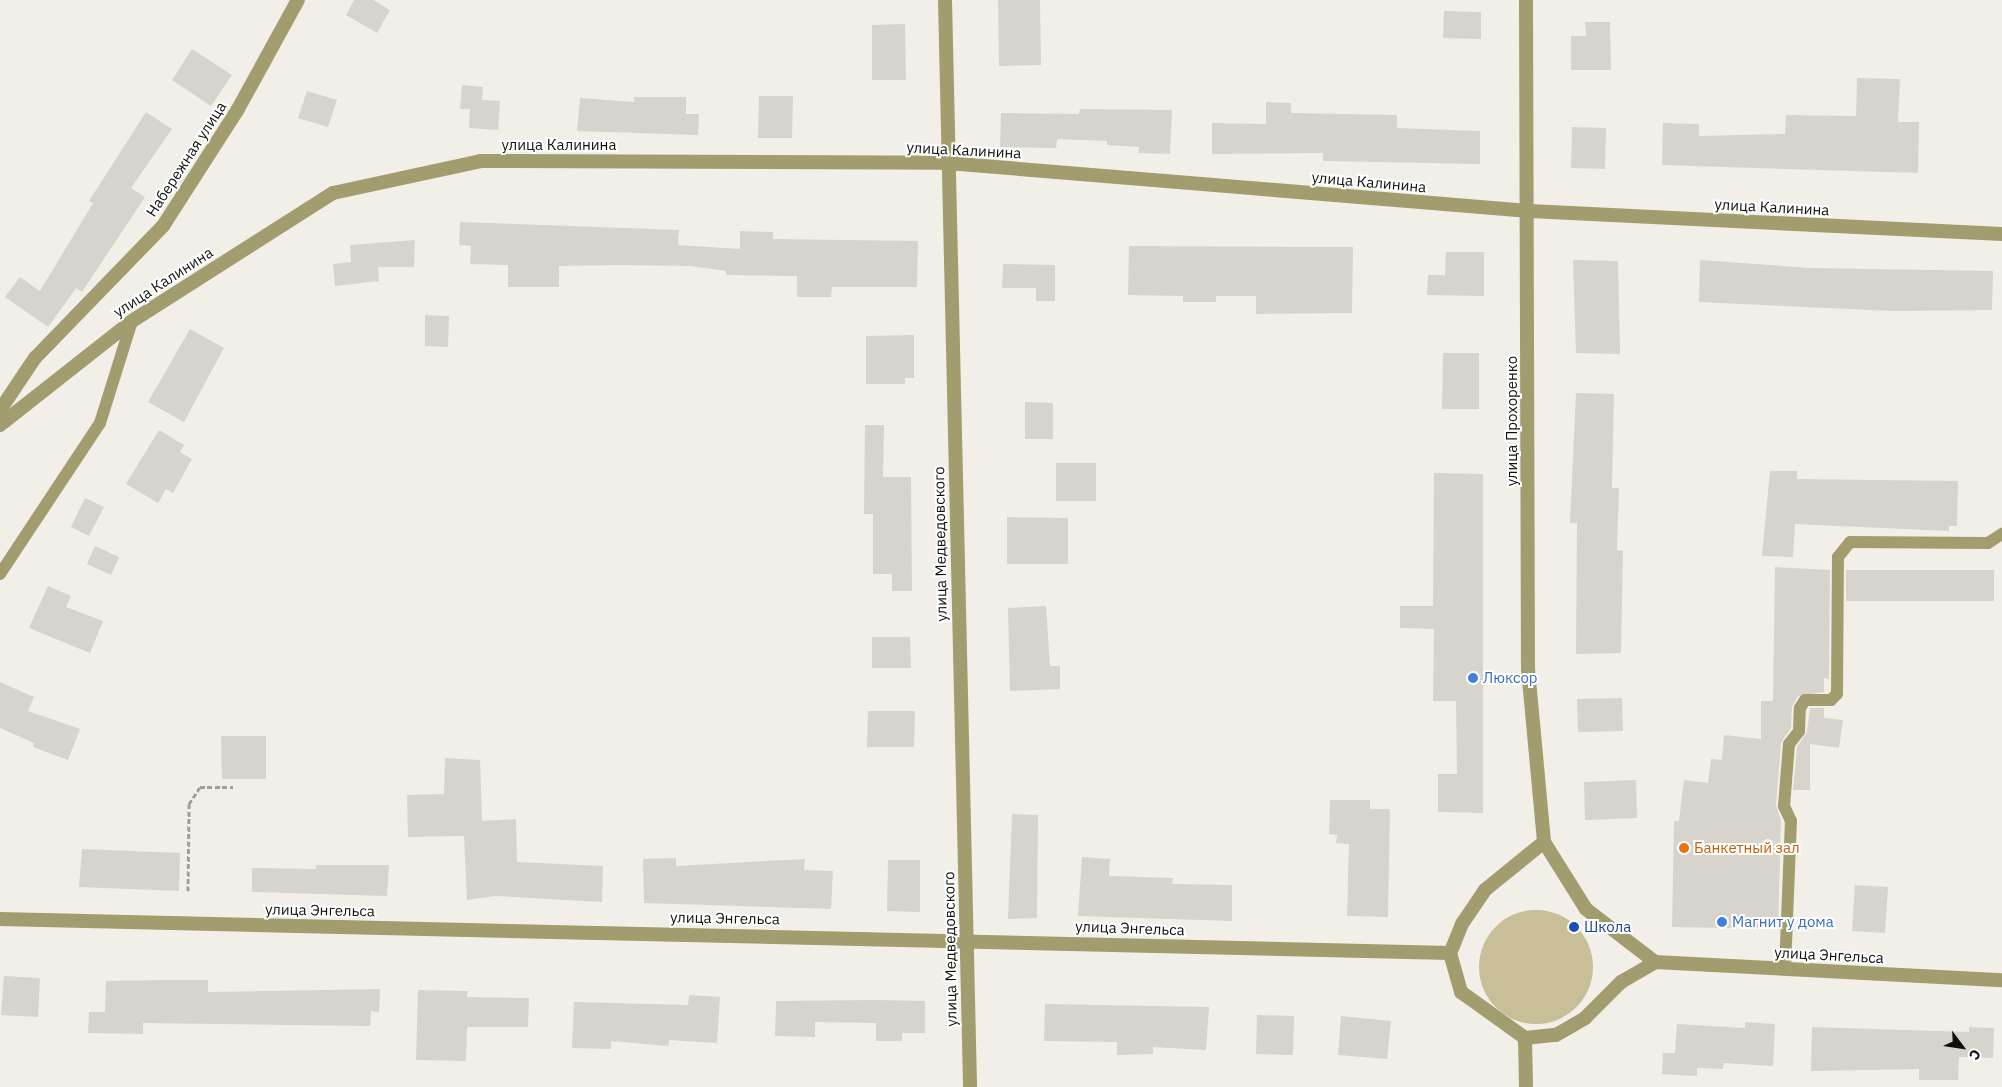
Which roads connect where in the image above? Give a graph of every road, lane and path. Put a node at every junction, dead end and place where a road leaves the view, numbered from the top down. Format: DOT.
graph roads {
  1 [pos="298,0"];
  2 [pos="945,0"];
  3 [pos="1526,0"];
  4 [pos="946,163"];
  5 [pos="1530,211"];
  6 [pos="2002,234"];
  7 [pos="132,321"];
  8 [pos="0,410"];
  9 [pos="0,425"];
  10 [pos="2002,534"];
  11 [pos="0,574"];
  12 [pos="232,787"];
  13 [pos="1544,842"];
  14 [pos="188,890"];
  15 [pos="0,919"];
  16 [pos="966,939"];
  17 [pos="1450,953"];
  18 [pos="1655,962"];
  19 [pos="1786,969"];
  20 [pos="2002,980"];
  21 [pos="1525,1038"];
  22 [pos="970,1087"];
  23 [pos="1526,1087"];
  1 -- 8 [label="street, Набережная улица"];
  2 -- 4 [label="street, улица Медведовского"];
  3 -- 5 [label="street, улица Прохоренко"];
  4 -- 5 [label="street, улица Калинина"];
  4 -- 7 [label="street, улица Калинина"];
  4 -- 16 [label="street, улица Медведовского"];
  5 -- 6 [label="street, улица Калинина"];
  5 -- 13 [label="street, улица Прохоренко"];
  7 -- 9 [label="street, улица Калинина"];
  7 -- 11 [label="lane"];
  10 -- 19 [label="lane"];
  12 -- 14 [label="path"];
  13 -- 17 [label="street"];
  13 -- 18 [label="street, улица Прохоренко"];
  15 -- 16 [label="street, улица Энгельса"];
  16 -- 17 [label="street, улица Энгельса"];
  16 -- 22 [label="street, улица Медведовского"];
  17 -- 21 [label="street"];
  18 -- 19 [label="street, улица Энгельса"];
  18 -- 21 [label="street"];
  19 -- 20 [label="street, улица Энгельса"];
  21 -- 23 [label="street"];
}
